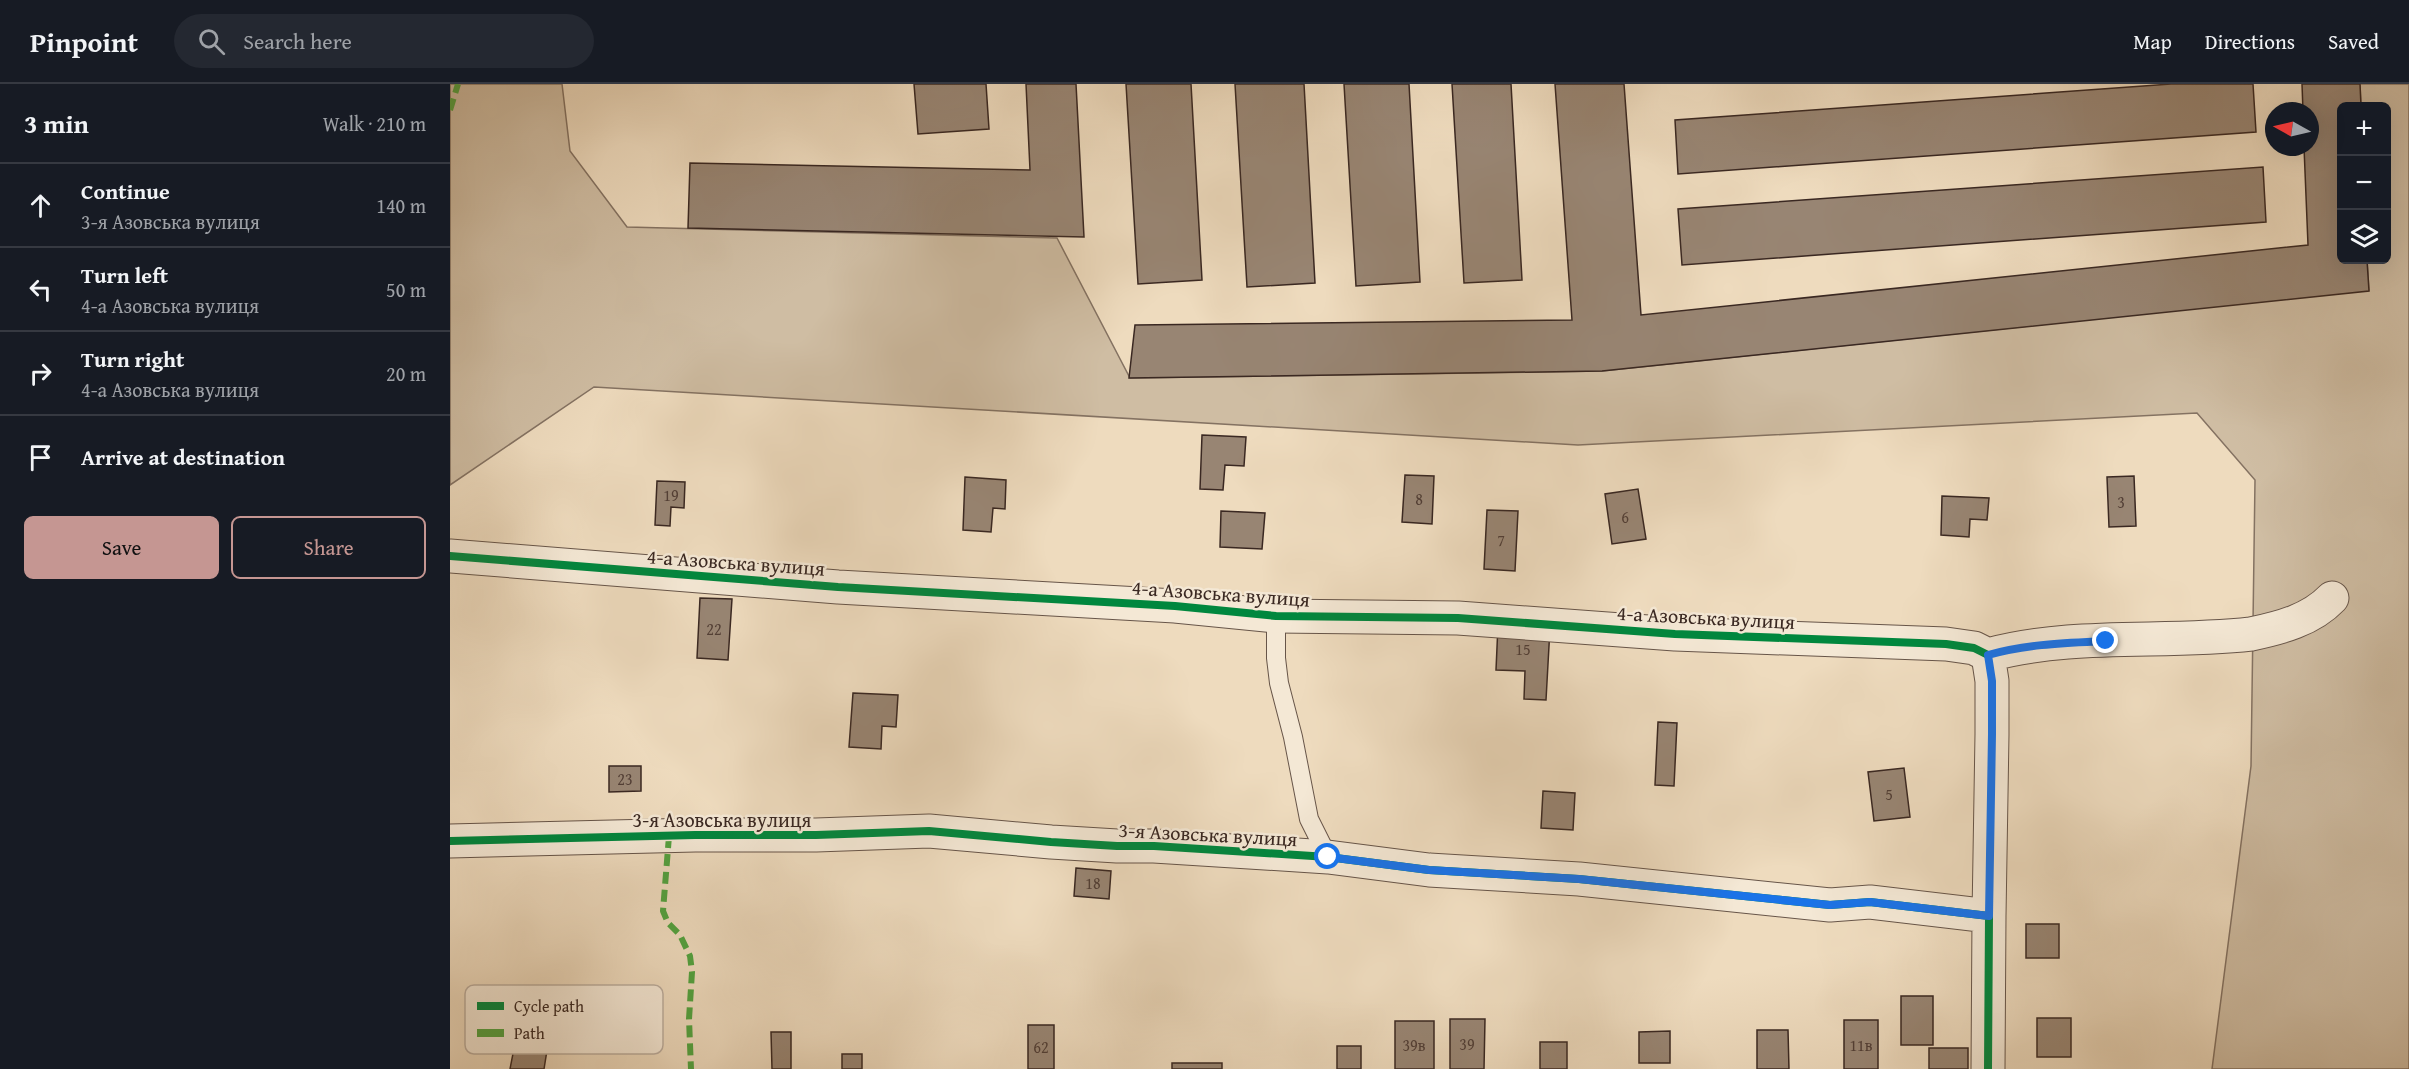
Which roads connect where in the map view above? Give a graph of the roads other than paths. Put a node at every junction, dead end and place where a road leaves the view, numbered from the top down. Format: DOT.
graph roads {
  1 [pos="450,556"];
  2 [pos="2332,598"];
  3 [pos="1276,616"];
  4 [pos="1988,655"];
  5 [pos="450,841"];
  6 [pos="1328,857"];
  7 [pos="1989,916"];
  8 [pos="1988,1069"];
  1 -- 3 [label="street, 4-а Азовська вулиця"];
  2 -- 4 [label="street"];
  3 -- 4 [label="street, 4-а Азовська вулиця"];
  3 -- 6 [label="lane"];
  4 -- 7 [label="street"];
  5 -- 6 [label="street, 3-я Азовська вулиця"];
  6 -- 7 [label="street, 3-я Азовська вулиця"];
  7 -- 8 [label="street"];
}
